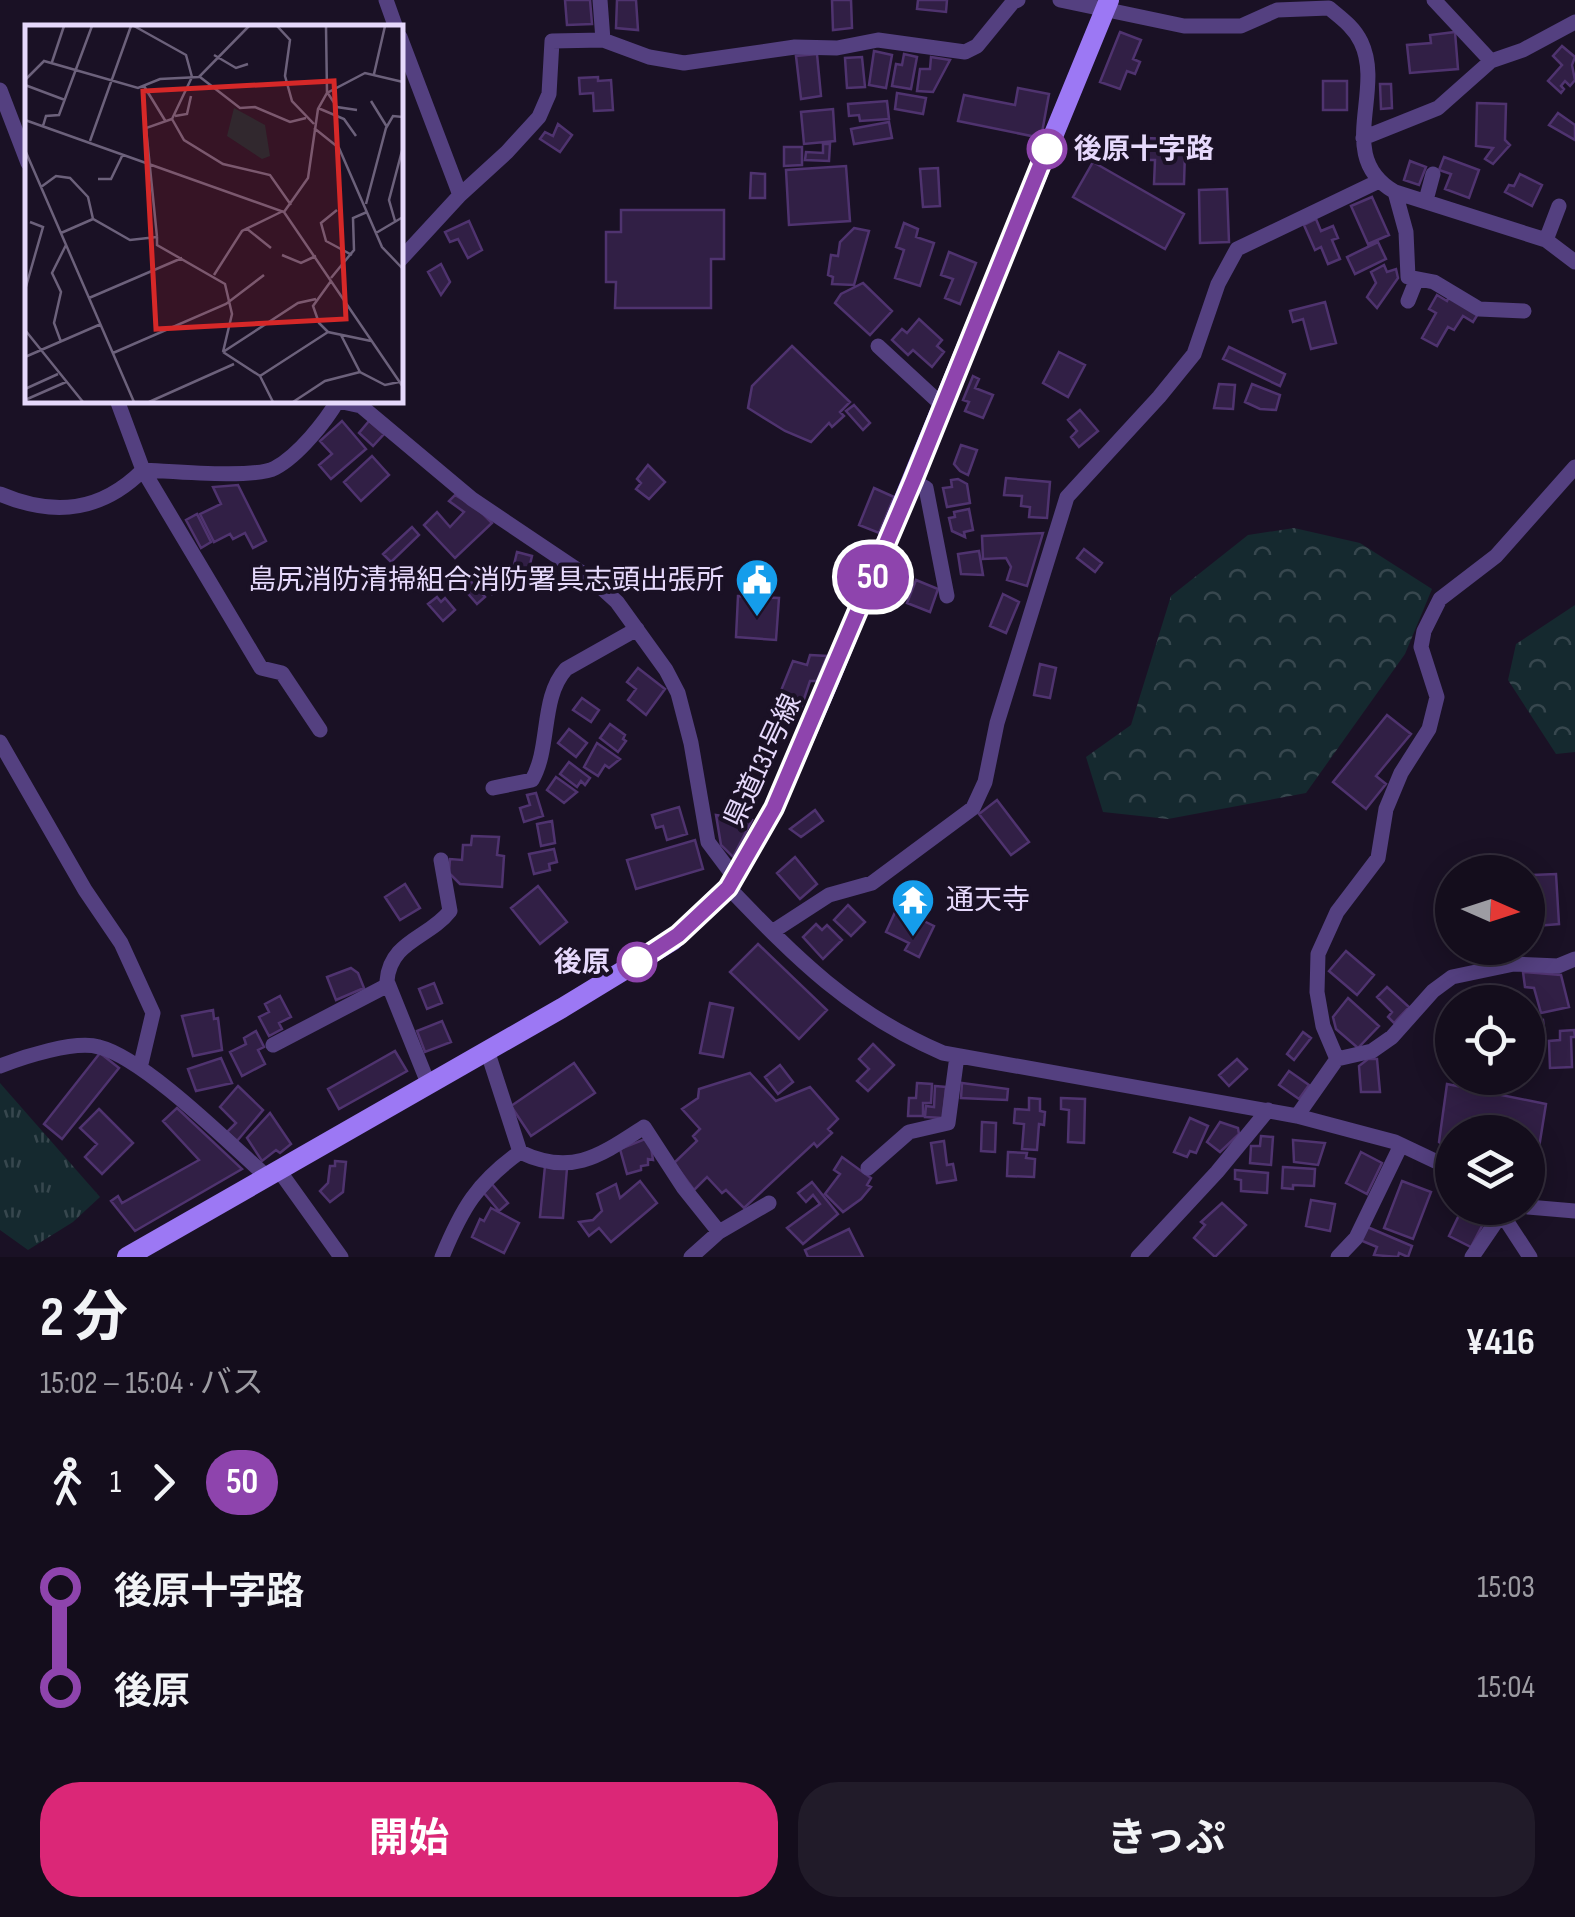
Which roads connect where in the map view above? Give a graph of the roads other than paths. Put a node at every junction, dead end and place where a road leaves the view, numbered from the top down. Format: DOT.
graph roads {
  1 [pos="386,0"];
  2 [pos="600,0"];
  3 [pos="1018,0"];
  4 [pos="1060,0"];
  5 [pos="1434,0"];
  6 [pos="1107,5"];
  7 [pos="1575,22"];
  8 [pos="395,25"];
  9 [pos="603,40"];
  10 [pos="402,42"];
  11 [pos="1491,61"];
  12 [pos="0,90"];
  13 [pos="1363,138"];
  14 [pos="25,155"];
  15 [pos="1433,174"];
  16 [pos="1376,182"];
  17 [pos="1395,192"];
  18 [pos="460,195"];
  19 [pos="1426,200"];
  20 [pos="1559,206"];
  21 [pos="1546,240"];
  22 [pos="402,258"];
  23 [pos="1575,262"];
  24 [pos="1416,281"];
  25 [pos="1408,301"];
  26 [pos="1524,311"];
  27 [pos="878,346"];
  28 [pos="118,402"];
  29 [pos="337,402"];
  30 [pos="346,402"];
  31 [pos="943,406"];
  32 [pos="1575,466"];
  33 [pos="143,470"];
  34 [pos="913,481"];
  35 [pos="0,494"];
  36 [pos="947,596"];
  37 [pos="637,630"];
  38 [pos="320,730"];
  39 [pos="0,742"];
  40 [pos="492,788"];
  41 [pos="441,860"];
  42 [pos="732,883"];
  43 [pos="772,932"];
  44 [pos="1575,959"];
  45 [pos="388,986"];
  46 [pos="273,1046"];
  47 [pos="487,1050"];
  48 [pos="956,1056"];
  49 [pos="1337,1059"];
  50 [pos="0,1066"];
  51 [pos="140,1068"];
  52 [pos="428,1083"];
  53 [pos="1268,1110"];
  54 [pos="1298,1116"];
  55 [pos="1401,1145"];
  56 [pos="520,1152"];
  57 [pos="1435,1161"];
  58 [pos="868,1168"];
  59 [pos="272,1173"];
  60 [pos="769,1203"];
  61 [pos="1545,1208"];
  62 [pos="1575,1211"];
  63 [pos="1491,1225"];
  64 [pos="1510,1225"];
  65 [pos="720,1232"];
  66 [pos="128,1257"];
  67 [pos="340,1257"];
  68 [pos="442,1257"];
  69 [pos="691,1257"];
  70 [pos="1138,1257"];
  71 [pos="1338,1257"];
  72 [pos="1472,1257"];
  73 [pos="1530,1257"];
  1 -- 8 [label="street"];
  2 -- 9 [label="street"];
  3 -- 9 [label="street"];
  4 -- 6 [label="street"];
  5 -- 11 [label="street"];
  6 -- 13 [label="street"];
  6 -- 31 [label="main road, 県道131号線"];
  7 -- 11 [label="street"];
  9 -- 18 [label="street"];
  10 -- 18 [label="street"];
  11 -- 13 [label="street"];
  12 -- 14 [label="street"];
  13 -- 16 [label="street"];
  15 -- 19 [label="street"];
  16 -- 17 [label="street"];
  16 -- 43 [label="street"];
  17 -- 19 [label="street"];
  17 -- 24 [label="street"];
  18 -- 22 [label="street"];
  19 -- 21 [label="street"];
  20 -- 21 [label="street"];
  21 -- 23 [label="street"];
  24 -- 25 [label="street"];
  24 -- 26 [label="street"];
  27 -- 31 [label="street"];
  28 -- 33 [label="street"];
  29 -- 33 [label="street"];
  30 -- 37 [label="street"];
  31 -- 34 [label="main road, 県道131号線"];
  32 -- 49 [label="street"];
  33 -- 35 [label="street"];
  33 -- 38 [label="street"];
  34 -- 36 [label="street"];
  34 -- 42 [label="main road, 県道131号線"];
  37 -- 40 [label="street"];
  37 -- 42 [label="street"];
  39 -- 51 [label="street"];
  41 -- 45 [label="street"];
  42 -- 43 [label="street"];
  42 -- 47 [label="main road, 県道131号線"];
  43 -- 48 [label="street"];
  44 -- 49 [label="street"];
  45 -- 46 [label="street"];
  45 -- 52 [label="street"];
  47 -- 52 [label="main road, 県道131号線"];
  47 -- 56 [label="street"];
  48 -- 53 [label="street"];
  48 -- 58 [label="street"];
  49 -- 54 [label="street"];
  50 -- 51 [label="street"];
  51 -- 59 [label="street"];
  52 -- 59 [label="main road, 県道131号線"];
  53 -- 54 [label="street"];
  53 -- 70 [label="street"];
  54 -- 55 [label="street"];
  55 -- 57 [label="street"];
  55 -- 71 [label="street"];
  56 -- 65 [label="street"];
  56 -- 68 [label="street"];
  59 -- 66 [label="main road, 県道131号線"];
  59 -- 67 [label="street"];
  60 -- 65 [label="street"];
  61 -- 62 [label="street"];
  63 -- 72 [label="street"];
  64 -- 73 [label="street"];
  65 -- 69 [label="street"];
}
